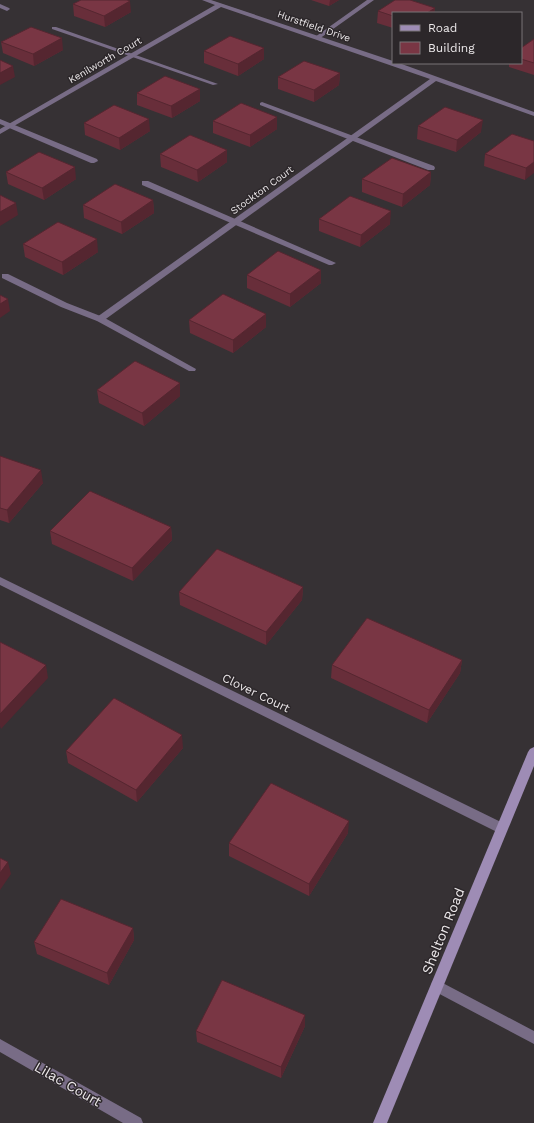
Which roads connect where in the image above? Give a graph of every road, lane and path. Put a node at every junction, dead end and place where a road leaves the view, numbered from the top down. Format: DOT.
graph roads {
  1 [pos="205,0"];
  2 [pos="372,0"];
  3 [pos="220,5"];
  4 [pos="0,6"];
  5 [pos="7,9"];
  6 [pos="54,28"];
  7 [pos="317,38"];
  8 [pos="132,56"];
  9 [pos="392,63"];
  10 [pos="396,64"];
  11 [pos="436,78"];
  12 [pos="215,84"];
  13 [pos="262,104"];
  14 [pos="534,114"];
  15 [pos="0,121"];
  16 [pos="12,126"];
  17 [pos="0,132"];
  18 [pos="353,138"];
  19 [pos="94,162"];
  20 [pos="431,168"];
  21 [pos="145,183"];
  22 [pos="235,222"];
  23 [pos="332,263"];
  24 [pos="5,276"];
  25 [pos="100,319"];
  26 [pos="192,369"];
  27 [pos="0,581"];
  28 [pos="534,752"];
  29 [pos="501,828"];
  30 [pos="436,986"];
  31 [pos="534,1038"];
  32 [pos="0,1045"];
  33 [pos="136,1123"];
  34 [pos="380,1123"];
  1 -- 3 [label="street, Hurstfield Drive"];
  2 -- 7 [label="street"];
  3 -- 7 [label="street, Hurstfield Drive"];
  3 -- 8 [label="street, Kenilworth Court"];
  4 -- 5 [label="street"];
  6 -- 8 [label="street"];
  7 -- 9 [label="street, Hurstfield Drive"];
  8 -- 12 [label="street"];
  8 -- 16 [label="street, Kenilworth Court"];
  10 -- 11 [label="street, Hurstfield Drive"];
  11 -- 14 [label="street, Hurstfield Drive"];
  11 -- 18 [label="street, Stockton Court"];
  13 -- 18 [label="street"];
  15 -- 16 [label="street"];
  16 -- 17 [label="street, Kenilworth Court"];
  16 -- 19 [label="street"];
  18 -- 20 [label="street"];
  18 -- 22 [label="street, Stockton Court"];
  21 -- 22 [label="street"];
  22 -- 23 [label="street"];
  22 -- 25 [label="street, Stockton Court"];
  24 -- 25 [label="street"];
  25 -- 26 [label="street"];
  27 -- 29 [label="street, Clover Court"];
  28 -- 29 [label="street, Shelton Road"];
  29 -- 30 [label="street, Shelton Road"];
  30 -- 31 [label="street"];
  30 -- 34 [label="street, Shelton Road"];
  32 -- 33 [label="street, Lilac Court"];
}
